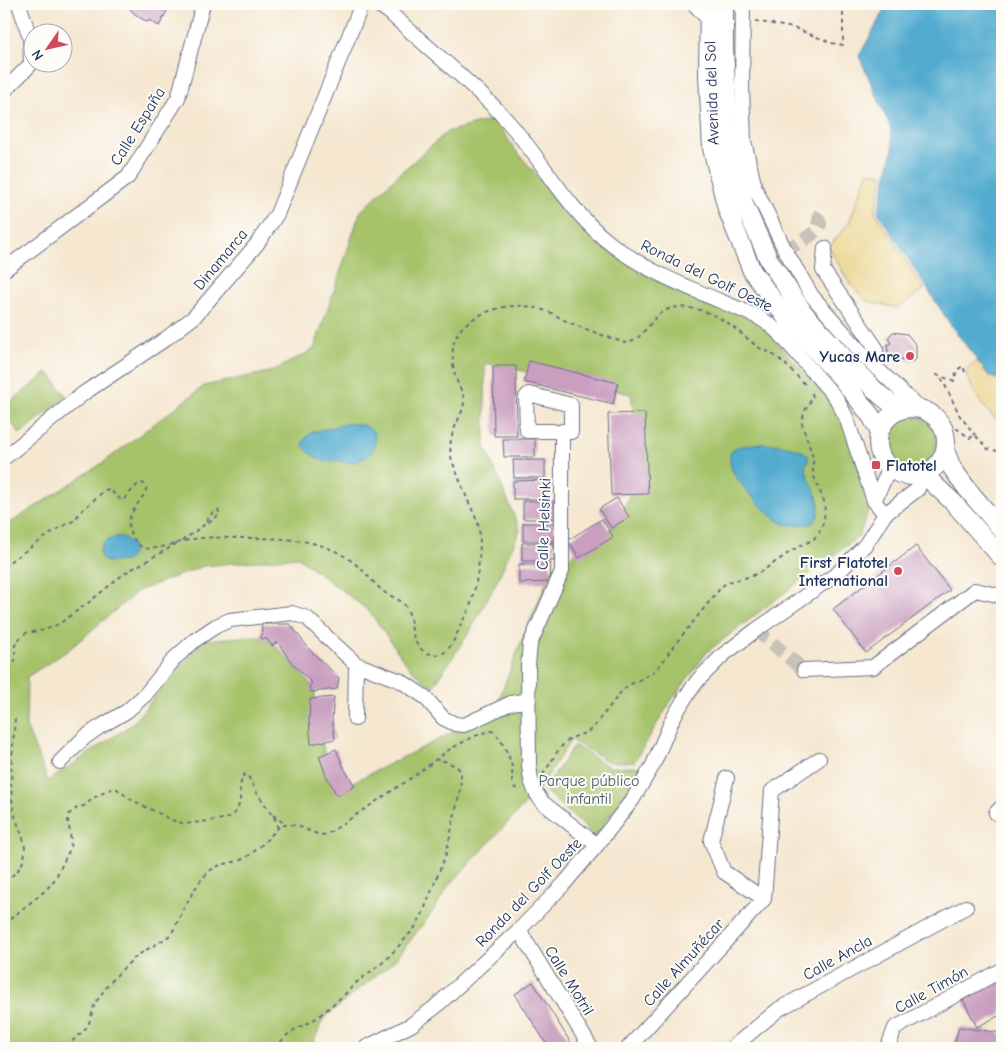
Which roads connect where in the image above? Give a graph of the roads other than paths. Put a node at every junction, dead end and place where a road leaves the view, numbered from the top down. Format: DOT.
graph roads {
  1 [pos="19,4"];
  2 [pos="203,4"];
  3 [pos="362,4"];
  4 [pos="377,4"];
  5 [pos="694,4"];
  6 [pos="724,4"];
  7 [pos="743,4"];
  8 [pos="709,12"];
  9 [pos="4,91"];
  10 [pos="825,248"];
  11 [pos="4,270"];
  12 [pos="876,368"];
  13 [pos="911,408"];
  14 [pos="879,430"];
  15 [pos="553,431"];
  16 [pos="945,450"];
  17 [pos="4,458"];
  18 [pos="890,468"];
  19 [pos="921,475"];
  20 [pos="874,502"];
  21 [pos="886,514"];
  22 [pos="1002,530"];
  23 [pos="1002,558"];
  24 [pos="1002,596"];
  25 [pos="356,664"];
  26 [pos="804,670"];
  27 [pos="529,700"];
  28 [pos="355,719"];
  29 [pos="819,759"];
  30 [pos="60,762"];
  31 [pos="727,778"];
  32 [pos="597,845"];
  33 [pos="764,899"];
  34 [pos="966,907"];
  35 [pos="519,930"];
  36 [pos="1002,970"];
  37 [pos="365,1048"];
  38 [pos="591,1048"];
  39 [pos="628,1048"];
  40 [pos="732,1048"];
  41 [pos="889,1048"];
  1 -- 9 [label="street"];
  2 -- 11 [label="street, Calle España"];
  3 -- 17 [label="street, Dinamarca"];
  4 -- 20 [label="street, Ronda del Golf Oeste"];
  5 -- 8 [label="street"];
  6 -- 13 [label="main road, Avenida del Sol"];
  7 -- 12 [label="street"];
  8 -- 14 [label="main road, Avenida del Sol"];
  10 -- 12 [label="street"];
  12 -- 13 [label="street"];
  13 -- 14 [label="main road"];
  13 -- 16 [label="main road"];
  14 -- 18 [label="main road"];
  15 -- 27 [label="street, Calle Helsinki"];
  16 -- 19 [label="main road"];
  16 -- 22 [label="main road"];
  18 -- 19 [label="main road"];
  18 -- 20 [label="street"];
  19 -- 21 [label="street, Ronda del Golf Oeste"];
  19 -- 23 [label="main road"];
  20 -- 21 [label="street, Ronda del Golf Oeste"];
  21 -- 32 [label="street, Ronda del Golf Oeste"];
  24 -- 26 [label="street"];
  25 -- 27 [label="street"];
  25 -- 28 [label="street"];
  25 -- 30 [label="street"];
  27 -- 32 [label="street, Calle Helsinki"];
  29 -- 33 [label="street"];
  31 -- 33 [label="street"];
  32 -- 35 [label="street, Ronda del Golf Oeste"];
  33 -- 39 [label="street, Calle Almuñécar"];
  34 -- 40 [label="street, Calle Ancla"];
  35 -- 37 [label="street, Ronda del Golf Oeste"];
  35 -- 38 [label="street, Calle Motril"];
  36 -- 41 [label="street, Calle Timón"];
}
